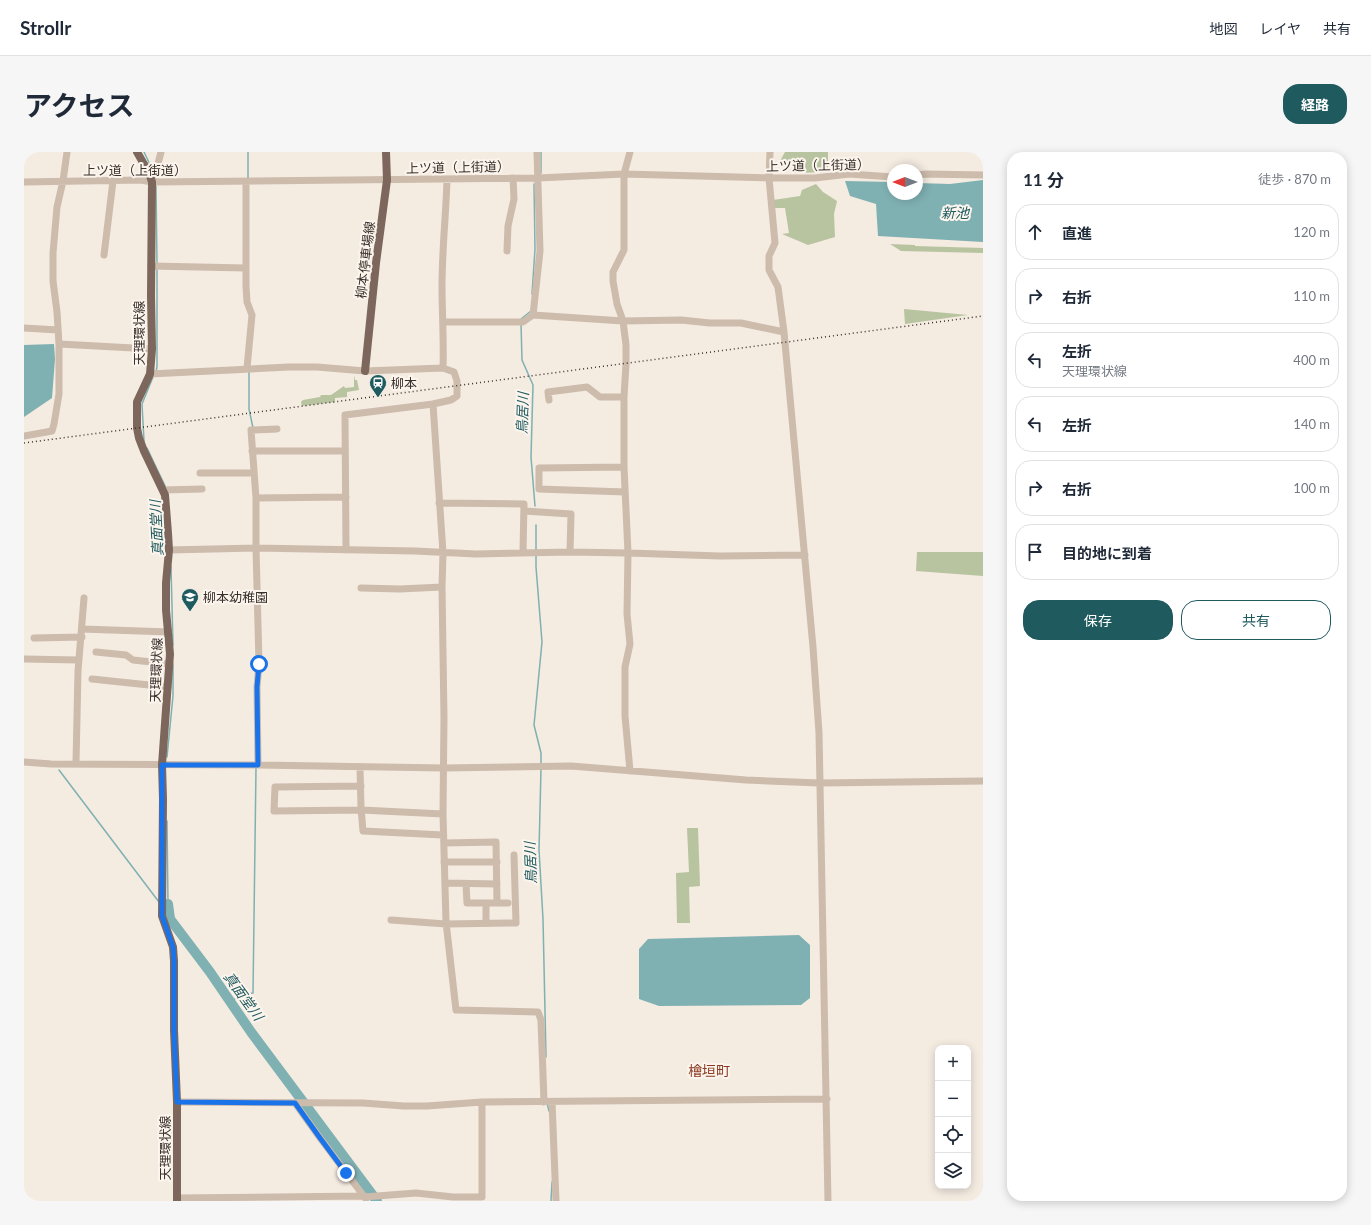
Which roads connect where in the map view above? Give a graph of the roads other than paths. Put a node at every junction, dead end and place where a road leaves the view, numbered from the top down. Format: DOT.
graph roads {
  1 [pos="67,152"];
  2 [pos="137,152"];
  3 [pos="161,152"];
  4 [pos="386,152"];
  5 [pos="537,152"];
  6 [pos="630,152"];
  7 [pos="770,152"];
  8 [pos="624,174"];
  9 [pos="923,174"];
  10 [pos="983,175"];
  11 [pos="887,177"];
  12 [pos="514,178"];
  13 [pos="538,178"];
  14 [pos="769,178"];
  15 [pos="447,179"];
  16 [pos="387,180"];
  17 [pos="63,181"];
  18 [pos="24,182"];
  19 [pos="113,182"];
  20 [pos="152,182"];
  21 [pos="246,182"];
  22 [pos="507,251"];
  23 [pos="104,255"];
  24 [pos="151,266"];
  25 [pos="246,268"];
  26 [pos="533,315"];
  27 [pos="622,321"];
  28 [pos="443,322"];
  29 [pos="24,328"];
  30 [pos="58,330"];
  31 [pos="784,332"];
  32 [pos="59,344"];
  33 [pos="152,349"];
  34 [pos="247,368"];
  35 [pos="443,368"];
  36 [pos="365,371"];
  37 [pos="150,374"];
  38 [pos="624,397"];
  39 [pos="549,400"];
  40 [pos="433,404"];
  41 [pos="277,429"];
  42 [pos="24,436"];
  43 [pos="252,451"];
  44 [pos="344,451"];
  45 [pos="624,467"];
  46 [pos="200,473"];
  47 [pos="253,473"];
  48 [pos="202,489"];
  49 [pos="163,490"];
  50 [pos="625,492"];
  51 [pos="346,497"];
  52 [pos="256,498"];
  53 [pos="439,503"];
  54 [pos="524,511"];
  55 [pos="256,548"];
  56 [pos="169,550"];
  57 [pos="346,550"];
  58 [pos="523,552"];
  59 [pos="570,552"];
  60 [pos="443,553"];
  61 [pos="628,553"];
  62 [pos="805,555"];
  63 [pos="442,587"];
  64 [pos="361,588"];
  65 [pos="84,598"];
  66 [pos="82,629"];
  67 [pos="169,632"];
  68 [pos="82,637"];
  69 [pos="34,638"];
  70 [pos="96,652"];
  71 [pos="24,659"];
  72 [pos="79,660"];
  73 [pos="170,664"];
  74 [pos="92,679"];
  75 [pos="168,686"];
  76 [pos="24,762"];
  77 [pos="76,763"];
  78 [pos="162,765"];
  79 [pos="258,765"];
  80 [pos="360,767"];
  81 [pos="444,768"];
  82 [pos="630,771"];
  83 [pos="983,781"];
  84 [pos="819,783"];
  85 [pos="360,786"];
  86 [pos="361,810"];
  87 [pos="443,814"];
  88 [pos="444,839"];
  89 [pos="514,855"];
  90 [pos="444,862"];
  91 [pos="497,862"];
  92 [pos="445,883"];
  93 [pos="466,884"];
  94 [pos="497,884"];
  95 [pos="486,903"];
  96 [pos="497,903"];
  97 [pos="508,903"];
  98 [pos="391,920"];
  99 [pos="486,923"];
  100 [pos="446,924"];
  101 [pos="827,1099"];
  102 [pos="177,1102"];
  103 [pos="482,1102"];
  104 [pos="544,1102"];
  105 [pos="552,1102"];
  106 [pos="297,1103"];
  107 [pos="366,1198"];
  108 [pos="176,1200"];
  109 [pos="556,1201"];
  110 [pos="828,1201"];
  1 -- 17 [label="street"];
  2 -- 20 [label="main road, 天理環状線"];
  3 -- 20 [label="street"];
  4 -- 16 [label="main road, 柳本停車場線"];
  5 -- 13 [label="street"];
  6 -- 8 [label="street"];
  7 -- 14 [label="street"];
  8 -- 13 [label="street, 上ツ道（上街道）"];
  8 -- 14 [label="street, 上ツ道（上街道）"];
  8 -- 27 [label="street"];
  9 -- 10 [label="street"];
  11 -- 14 [label="street, 上ツ道（上街道）"];
  12 -- 13 [label="street, 上ツ道（上街道）"];
  12 -- 15 [label="street, 上ツ道（上街道）"];
  12 -- 22 [label="street"];
  13 -- 26 [label="street"];
  14 -- 31 [label="street"];
  15 -- 16 [label="street, 上ツ道（上街道）"];
  15 -- 28 [label="street"];
  16 -- 21 [label="street, 上ツ道（上街道）"];
  16 -- 36 [label="main road, 柳本停車場線"];
  17 -- 18 [label="street, 上ツ道（上街道）"];
  17 -- 19 [label="street, 上ツ道（上街道）"];
  17 -- 30 [label="street"];
  19 -- 20 [label="street, 上ツ道（上街道）"];
  19 -- 23 [label="street"];
  20 -- 21 [label="street, 上ツ道（上街道）"];
  20 -- 24 [label="main road, 天理環状線"];
  21 -- 25 [label="street"];
  24 -- 25 [label="street"];
  24 -- 33 [label="main road, 天理環状線"];
  25 -- 34 [label="street"];
  26 -- 27 [label="street"];
  26 -- 28 [label="street"];
  27 -- 31 [label="street"];
  27 -- 38 [label="street"];
  28 -- 35 [label="street"];
  29 -- 30 [label="street"];
  30 -- 32 [label="street"];
  31 -- 62 [label="street"];
  32 -- 33 [label="street"];
  32 -- 42 [label="street"];
  33 -- 37 [label="main road, 天理環状線"];
  34 -- 36 [label="street"];
  34 -- 37 [label="street"];
  35 -- 36 [label="street"];
  35 -- 40 [label="street"];
  37 -- 49 [label="main road, 天理環状線"];
  38 -- 39 [label="street"];
  38 -- 45 [label="street"];
  40 -- 44 [label="street"];
  40 -- 53 [label="street"];
  41 -- 43 [label="street"];
  43 -- 44 [label="street"];
  43 -- 47 [label="street"];
  44 -- 51 [label="street"];
  45 -- 50 [label="street"];
  45 -- 50 [label="street"];
  46 -- 47 [label="street"];
  47 -- 52 [label="street"];
  48 -- 49 [label="street"];
  49 -- 56 [label="main road, 天理環状線"];
  50 -- 61 [label="street"];
  51 -- 52 [label="street"];
  51 -- 57 [label="street"];
  52 -- 55 [label="street"];
  53 -- 54 [label="street"];
  53 -- 60 [label="street"];
  54 -- 58 [label="street"];
  54 -- 59 [label="street"];
  55 -- 56 [label="street"];
  55 -- 57 [label="street"];
  55 -- 79 [label="street"];
  56 -- 67 [label="main road, 天理環状線"];
  57 -- 60 [label="street"];
  58 -- 59 [label="street"];
  58 -- 60 [label="street"];
  59 -- 61 [label="street"];
  60 -- 63 [label="street"];
  61 -- 62 [label="street"];
  61 -- 82 [label="street"];
  62 -- 84 [label="street"];
  63 -- 64 [label="street"];
  63 -- 81 [label="street"];
  65 -- 66 [label="street"];
  66 -- 67 [label="street"];
  66 -- 68 [label="street"];
  67 -- 73 [label="main road, 天理環状線"];
  68 -- 69 [label="street"];
  68 -- 72 [label="street"];
  70 -- 73 [label="street"];
  71 -- 72 [label="street"];
  72 -- 77 [label="street"];
  73 -- 75 [label="main road, 天理環状線"];
  74 -- 75 [label="street"];
  75 -- 78 [label="main road, 天理環状線"];
  76 -- 77 [label="street"];
  77 -- 78 [label="street"];
  78 -- 79 [label="street"];
  78 -- 102 [label="main road, 天理環状線"];
  79 -- 80 [label="street"];
  80 -- 81 [label="street"];
  80 -- 85 [label="street"];
  81 -- 82 [label="street"];
  81 -- 87 [label="street"];
  82 -- 84 [label="street"];
  83 -- 84 [label="street"];
  84 -- 101 [label="street"];
  85 -- 86 [label="street"];
  85 -- 86 [label="street"];
  86 -- 87 [label="street"];
  86 -- 88 [label="street"];
  87 -- 88 [label="street"];
  88 -- 90 [label="street"];
  88 -- 91 [label="street"];
  89 -- 99 [label="street"];
  90 -- 91 [label="street"];
  90 -- 92 [label="street"];
  91 -- 94 [label="street"];
  92 -- 93 [label="street"];
  92 -- 100 [label="street"];
  93 -- 94 [label="street"];
  93 -- 95 [label="street"];
  94 -- 96 [label="street"];
  95 -- 96 [label="street"];
  95 -- 99 [label="street"];
  96 -- 97 [label="street"];
  98 -- 100 [label="street"];
  99 -- 100 [label="street"];
  100 -- 104 [label="street"];
  101 -- 105 [label="street"];
  101 -- 110 [label="street"];
  102 -- 106 [label="street"];
  102 -- 108 [label="main road, 天理環状線"];
  103 -- 104 [label="street"];
  103 -- 106 [label="street"];
  103 -- 107 [label="street"];
  104 -- 105 [label="street"];
  105 -- 109 [label="street"];
  106 -- 107 [label="street"];
  107 -- 108 [label="street"];
}
